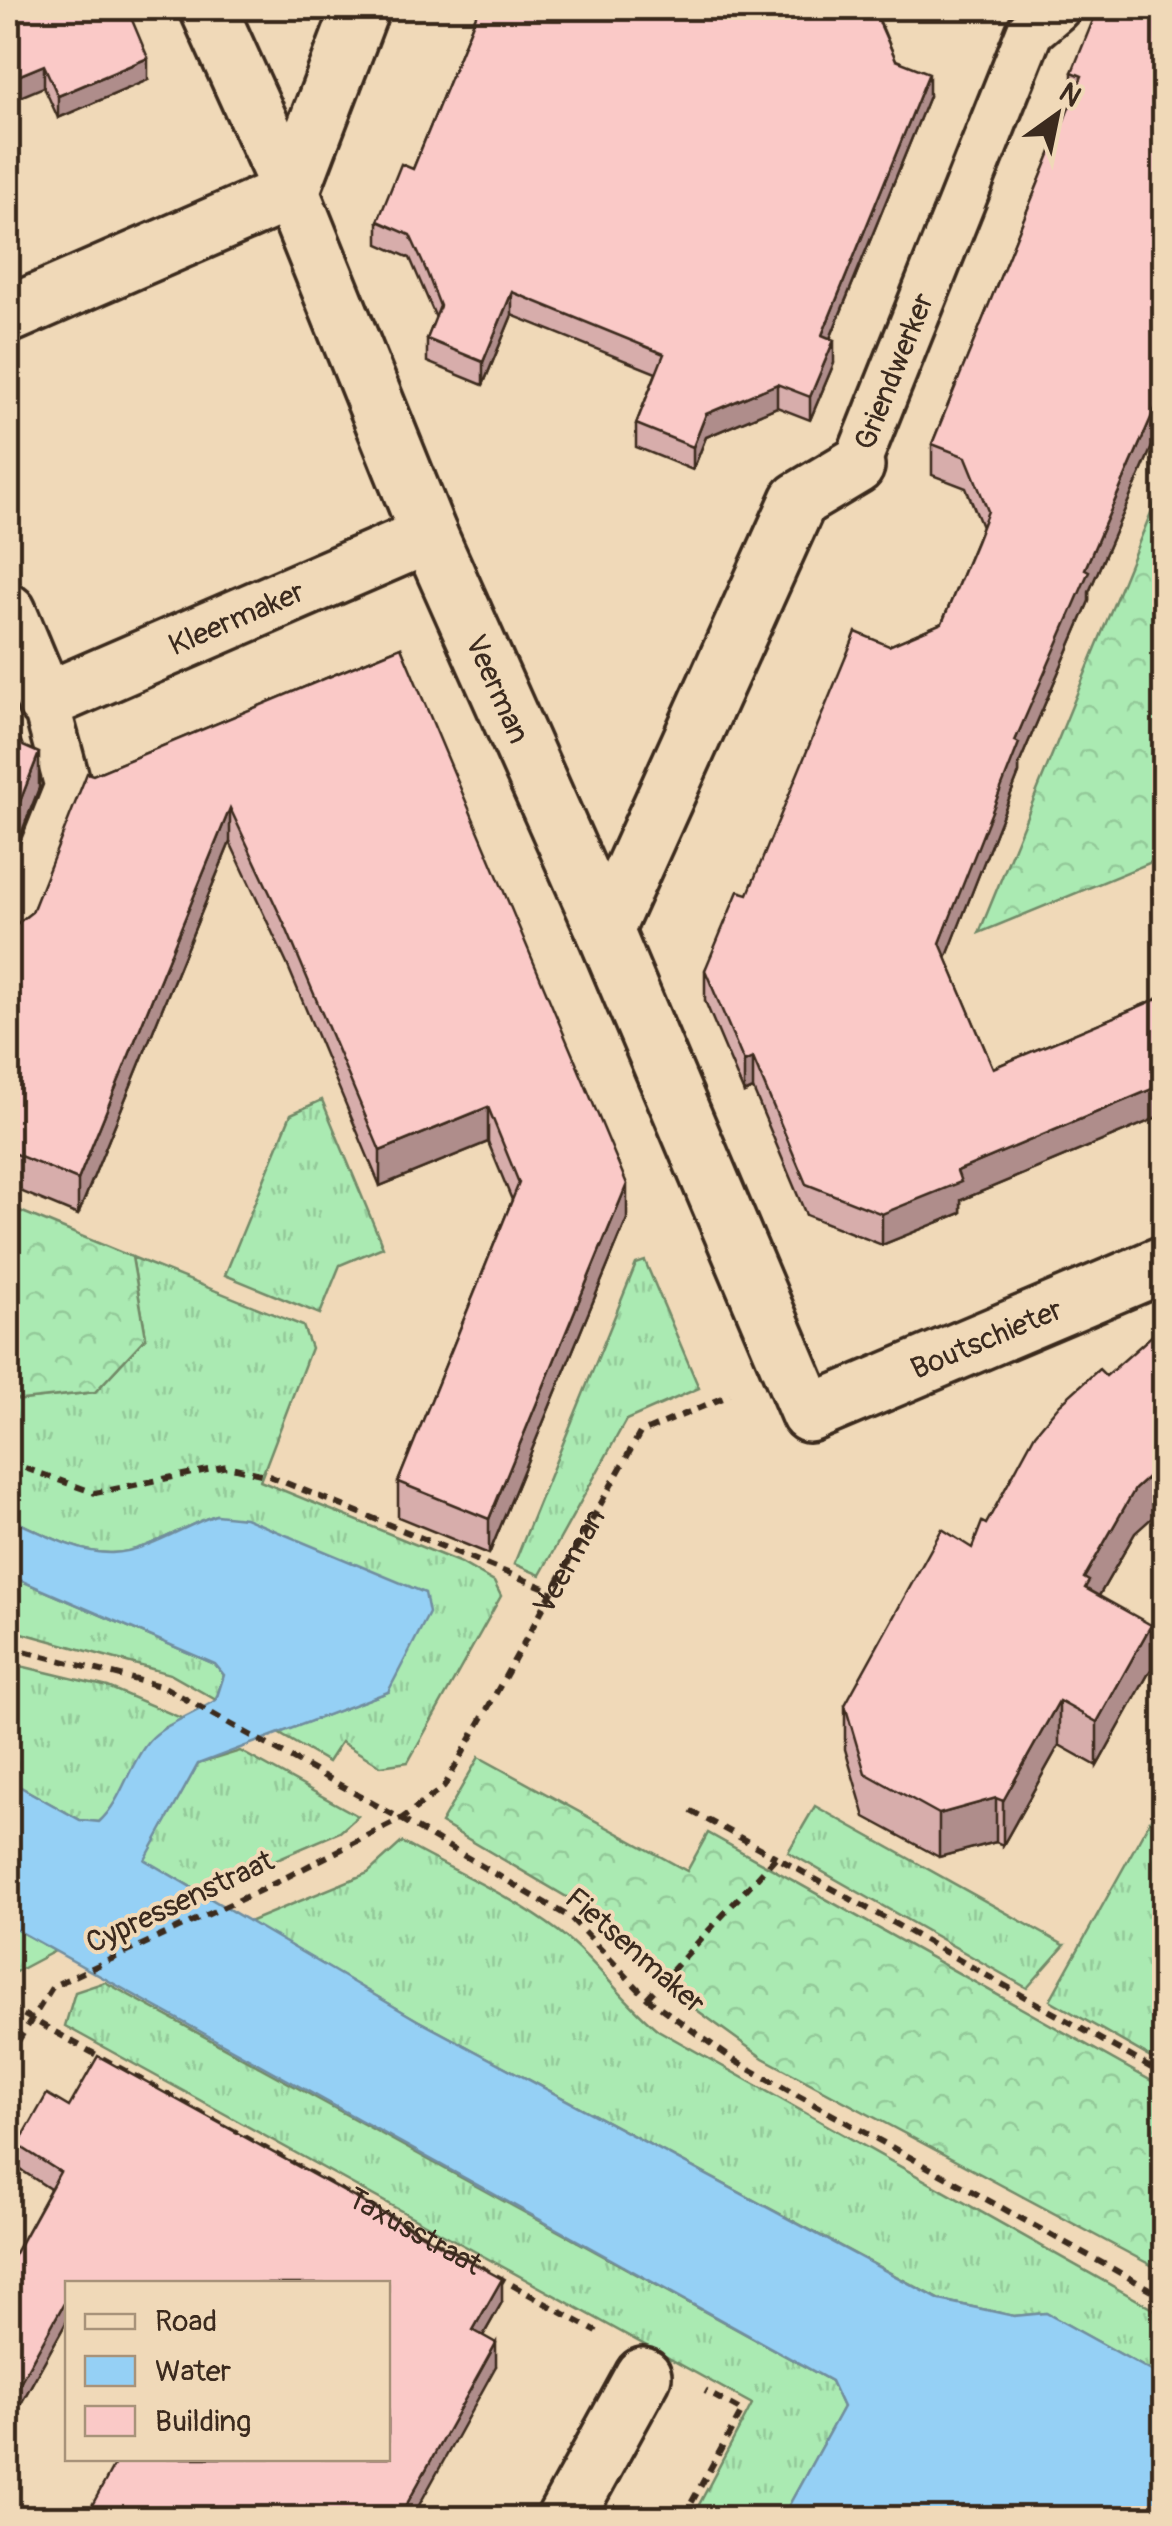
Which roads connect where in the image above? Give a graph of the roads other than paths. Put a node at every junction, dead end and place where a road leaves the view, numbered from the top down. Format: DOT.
graph roads {
  1 [pos="208,8"];
  2 [pos="361,8"];
  3 [pos="1057,8"];
  4 [pos="291,192"];
  5 [pos="8,315"];
  6 [pos="856,466"];
  7 [pos="429,535"];
  8 [pos="8,612"];
  9 [pos="45,701"];
  10 [pos="605,931"];
  11 [pos="8,936"];
  12 [pos="1164,1264"];
  13 [pos="802,1391"];
  14 [pos="640,2365"];
  15 [pos="565,2518"];
  1 -- 4 [label="street, Veerman"];
  2 -- 4 [label="street"];
  3 -- 6 [label="street, Griendwerker"];
  4 -- 5 [label="street"];
  4 -- 7 [label="street, Veerman"];
  6 -- 10 [label="street, Griendwerker"];
  7 -- 9 [label="street, Kleermaker"];
  7 -- 10 [label="street, Veerman"];
  8 -- 9 [label="street"];
  9 -- 11 [label="street"];
  10 -- 13 [label="street, Veerman"];
  12 -- 13 [label="street, Boutschieter"];
  14 -- 15 [label="street"];
}
